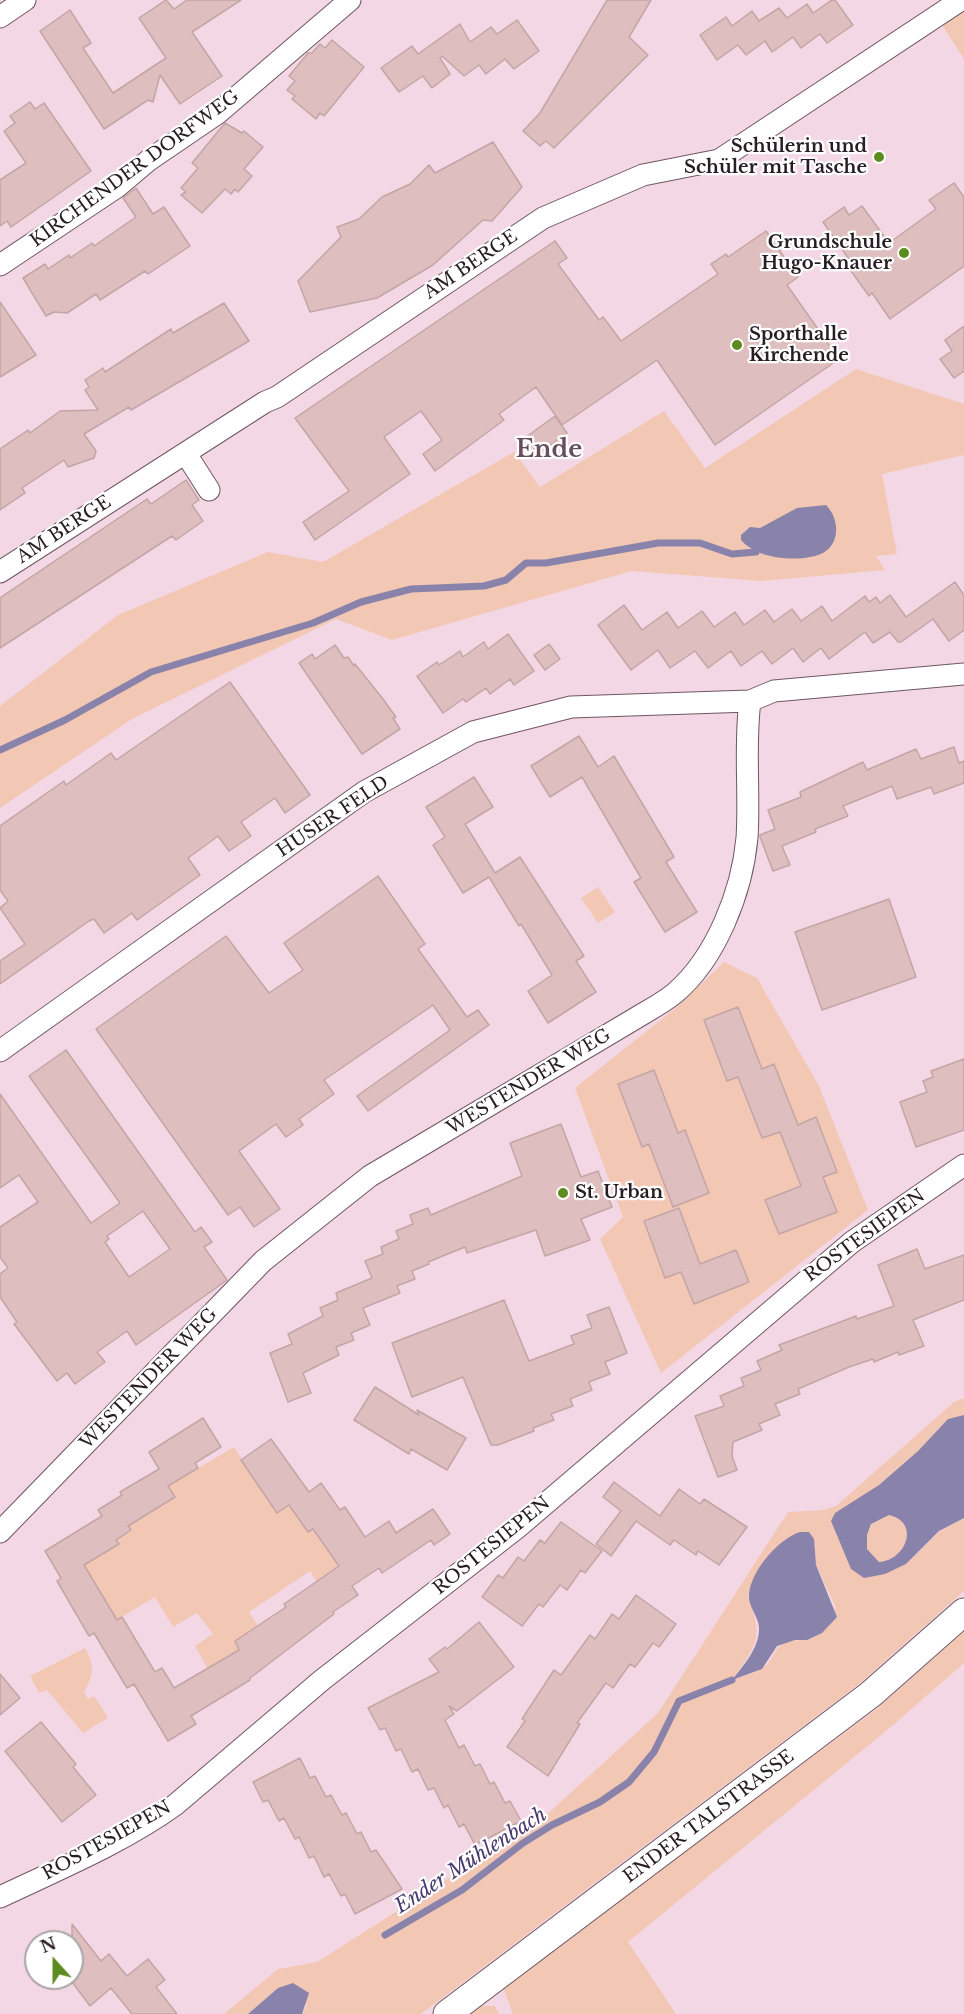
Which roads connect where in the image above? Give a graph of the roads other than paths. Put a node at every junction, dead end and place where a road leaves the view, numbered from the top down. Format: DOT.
graph roads {
  1 [pos="25,0"];
  2 [pos="350,0"];
  3 [pos="961,0"];
  4 [pos="0,17"];
  5 [pos="0,265"];
  6 [pos="186,454"];
  7 [pos="208,490"];
  8 [pos="0,572"];
  9 [pos="964,674"];
  10 [pos="750,701"];
  11 [pos="0,1052"];
  12 [pos="964,1165"];
  13 [pos="0,1532"];
  14 [pos="964,1612"];
  15 [pos="0,1897"];
  16 [pos="447,2014"];
  1 -- 4 [label="street"];
  2 -- 5 [label="street, KIRCHENDER DORFWEG"];
  3 -- 6 [label="street, AM BERGE"];
  6 -- 7 [label="street"];
  6 -- 8 [label="street, AM BERGE"];
  9 -- 10 [label="street"];
  10 -- 11 [label="street, HUSER FELD"];
  10 -- 13 [label="street, WESTENDER WEG"];
  12 -- 15 [label="street, ROSTESIEPEN"];
  14 -- 16 [label="main road, ENDER TALSTRASSE"];
}
